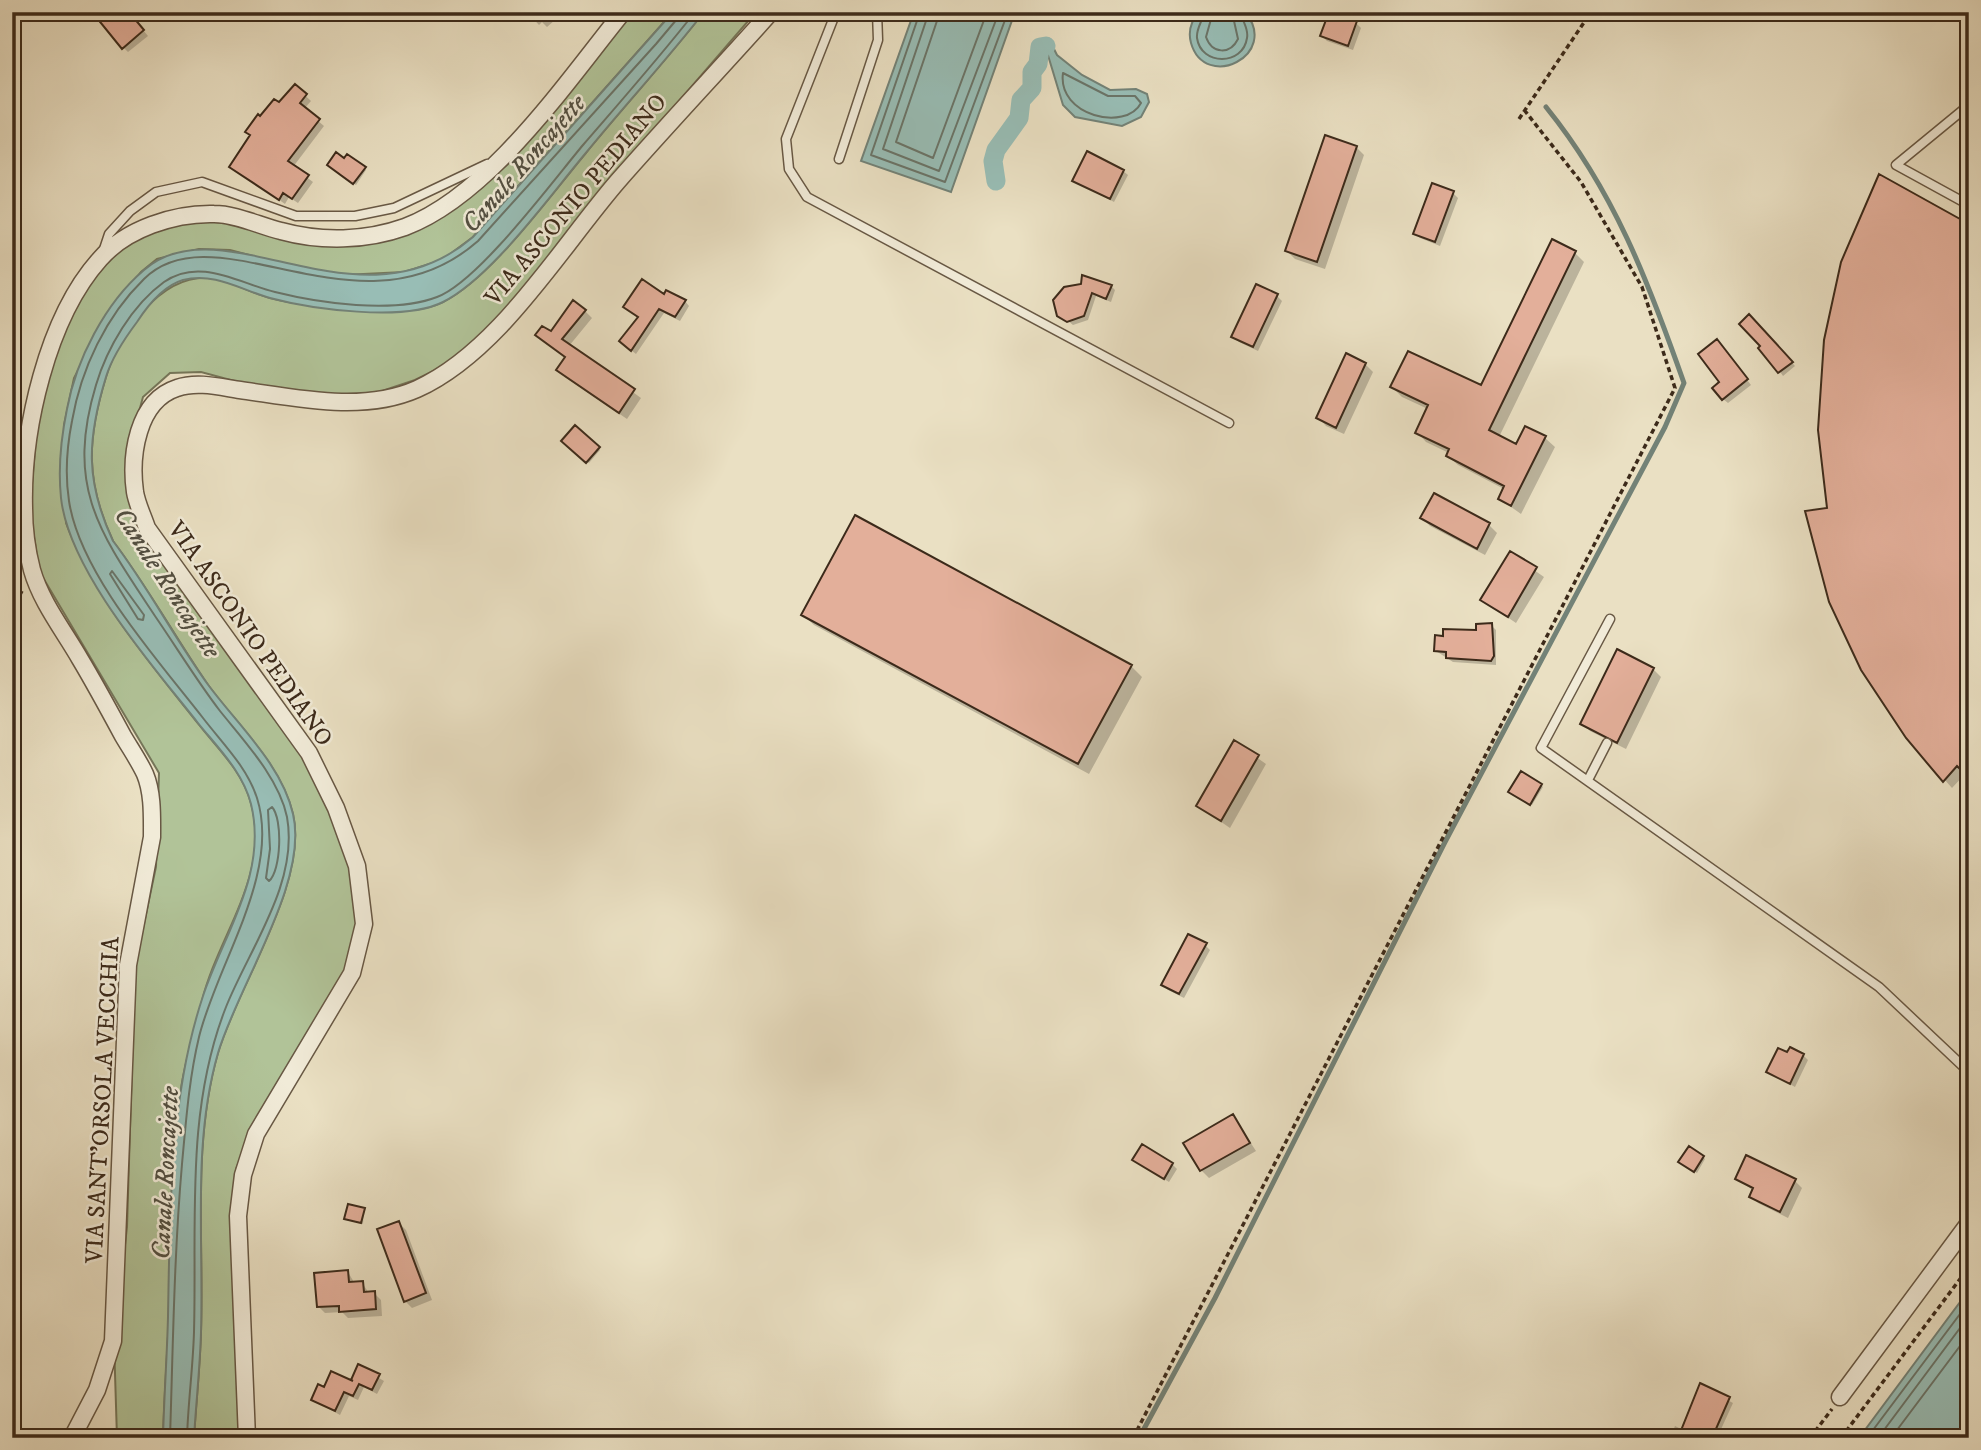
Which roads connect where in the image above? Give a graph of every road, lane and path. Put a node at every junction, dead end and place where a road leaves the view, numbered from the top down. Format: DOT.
graph roads {
  1 [pos="623,12"];
  2 [pos="771,12"];
  3 [pos="836,12"];
  4 [pos="877,12"];
  5 [pos="1591,12"];
  6 [pos="1969,105"];
  7 [pos="1525,111"];
  8 [pos="1520,119"];
  9 [pos="502,157"];
  10 [pos="839,159"];
  11 [pos="1969,205"];
  12 [pos="101,258"];
  13 [pos="1229,423"];
  14 [pos="1610,619"];
  15 [pos="1607,743"];
  16 [pos="1588,780"];
  17 [pos="1969,1072"];
  18 [pos="1969,1223"];
  19 [pos="1969,1267"];
  20 [pos="1840,1397"];
  21 [pos="72,1438"];
  22 [pos="247,1438"];
  23 [pos="1133,1438"];
  24 [pos="1810,1438"];
  25 [pos="1841,1438"];
  1 -- 9 [label="street"];
  2 -- 22 [label="street, VIA ASCONIO PEDIANO"];
  3 -- 13 [label="lane"];
  4 -- 10 [label="lane"];
  5 -- 7 [label="path"];
  6 -- 11 [label="lane"];
  7 -- 8 [label="path"];
  7 -- 23 [label="path"];
  9 -- 12 [label="street, VIA SANT'ORSOLA VECCHIA"];
  9 -- 12 [label="lane, VIA SANT'ORSOLA VECCHIA"];
  12 -- 21 [label="street, VIA SANT'ORSOLA VECCHIA"];
  14 -- 16 [label="lane"];
  15 -- 16 [label="lane"];
  16 -- 17 [label="lane"];
  18 -- 20 [label="street"];
  19 -- 25 [label="path"];
  20 -- 24 [label="path"];
}
